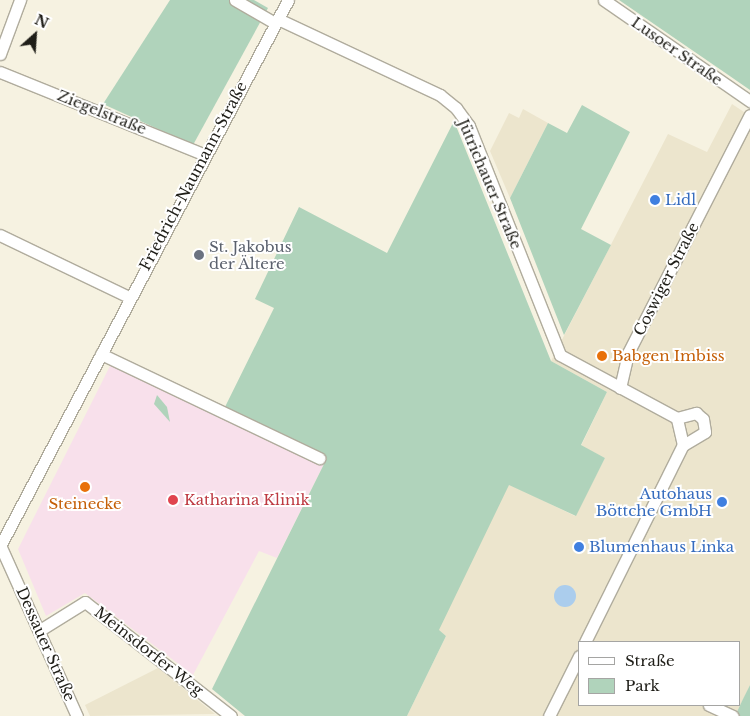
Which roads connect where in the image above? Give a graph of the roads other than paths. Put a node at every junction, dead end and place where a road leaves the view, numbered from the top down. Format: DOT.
graph roads {
  1 [pos="20,0"];
  2 [pos="234,0"];
  3 [pos="288,0"];
  4 [pos="604,0"];
  5 [pos="276,21"];
  6 [pos="0,54"];
  7 [pos="0,72"];
  8 [pos="750,101"];
  9 [pos="750,115"];
  10 [pos="203,154"];
  11 [pos="0,235"];
  12 [pos="129,297"];
  13 [pos="101,354"];
  14 [pos="620,388"];
  15 [pos="677,418"];
  16 [pos="683,445"];
  17 [pos="319,458"];
  18 [pos="0,545"];
  19 [pos="40,630"];
  20 [pos="585,641"];
  21 [pos="578,658"];
  22 [pos="711,706"];
  23 [pos="77,716"];
  24 [pos="231,716"];
  25 [pos="549,716"];
  26 [pos="733,716"];
  1 -- 6 [label="street"];
  2 -- 5 [label="street, Jütrichauer Straße"];
  3 -- 5 [label="street, Friedrich-Naumann-Straße"];
  4 -- 8 [label="street, Lusoer Straße"];
  5 -- 10 [label="street, Friedrich-Naumann-Straße"];
  5 -- 14 [label="street, Jütrichauer Straße"];
  7 -- 10 [label="street, Ziegelstraße"];
  9 -- 14 [label="street, Coswiger Straße"];
  10 -- 12 [label="street, Friedrich-Naumann-Straße"];
  11 -- 12 [label="street"];
  12 -- 13 [label="street, Friedrich-Naumann-Straße"];
  13 -- 17 [label="street"];
  13 -- 18 [label="street, Friedrich-Naumann-Straße"];
  14 -- 15 [label="street"];
  15 -- 16 [label="street"];
  15 -- 16 [label="street"];
  16 -- 20 [label="street"];
  18 -- 19 [label="street, Dessauer Straße"];
  19 -- 23 [label="street, Dessauer Straße"];
  19 -- 24 [label="street, Meinsdorfer Weg"];
  21 -- 25 [label="street"];
  22 -- 26 [label="street"];
}
